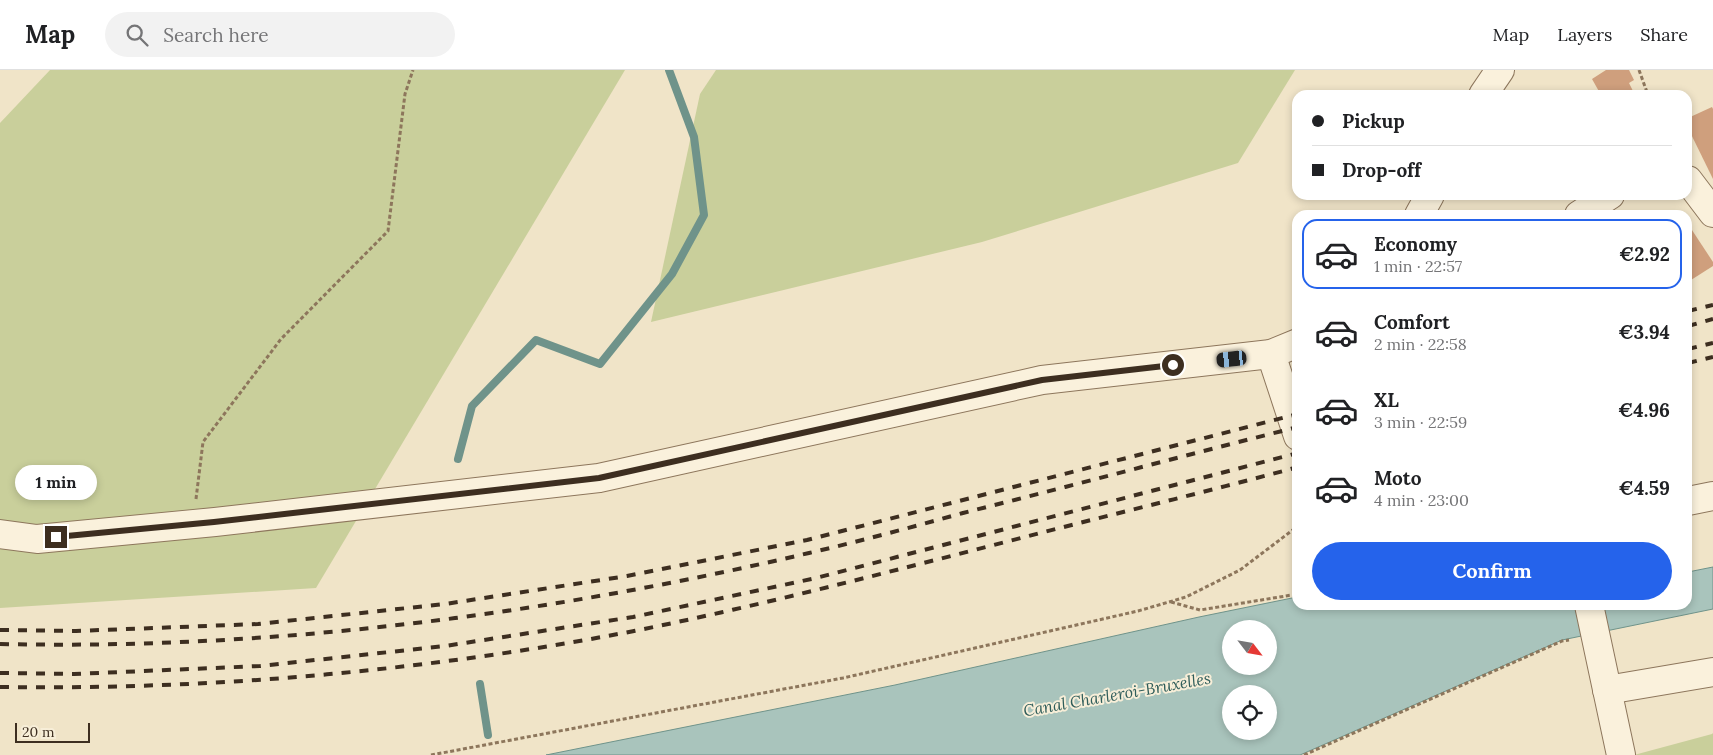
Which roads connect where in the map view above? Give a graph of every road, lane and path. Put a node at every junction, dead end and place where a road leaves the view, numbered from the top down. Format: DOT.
graph roads {
  1 [pos="413,70"];
  2 [pos="1500,70"];
  3 [pos="1639,70"];
  4 [pos="1486,90"];
  5 [pos="1646,90"];
  6 [pos="1692,185"];
  7 [pos="1602,200"];
  8 [pos="1587,210"];
  9 [pos="1713,213"];
  10 [pos="1292,345"];
  11 [pos="1271,354"];
  12 [pos="1292,418"];
  13 [pos="1713,496"];
  14 [pos="1692,500"];
  15 [pos="194,524"];
  16 [pos="1292,531"];
  17 [pos="0,534"];
  18 [pos="1292,595"];
  19 [pos="1170,601"];
  20 [pos="1590,610"];
  21 [pos="1562,641"];
  22 [pos="1713,672"];
  23 [pos="1607,690"];
  24 [pos="431,755"];
  25 [pos="1304,755"];
  26 [pos="1621,755"];
  1 -- 15 [label="path"];
  2 -- 4 [label="street"];
  3 -- 5 [label="path"];
  6 -- 9 [label="street"];
  7 -- 8 [label="street"];
  10 -- 11 [label="street"];
  11 -- 12 [label="street"];
  11 -- 15 [label="street"];
  13 -- 14 [label="street"];
  15 -- 17 [label="street"];
  16 -- 19 [label="path"];
  18 -- 19 [label="path"];
  19 -- 24 [label="path"];
  20 -- 23 [label="street"];
  21 -- 25 [label="path"];
  22 -- 23 [label="street"];
  23 -- 26 [label="street"];
}
